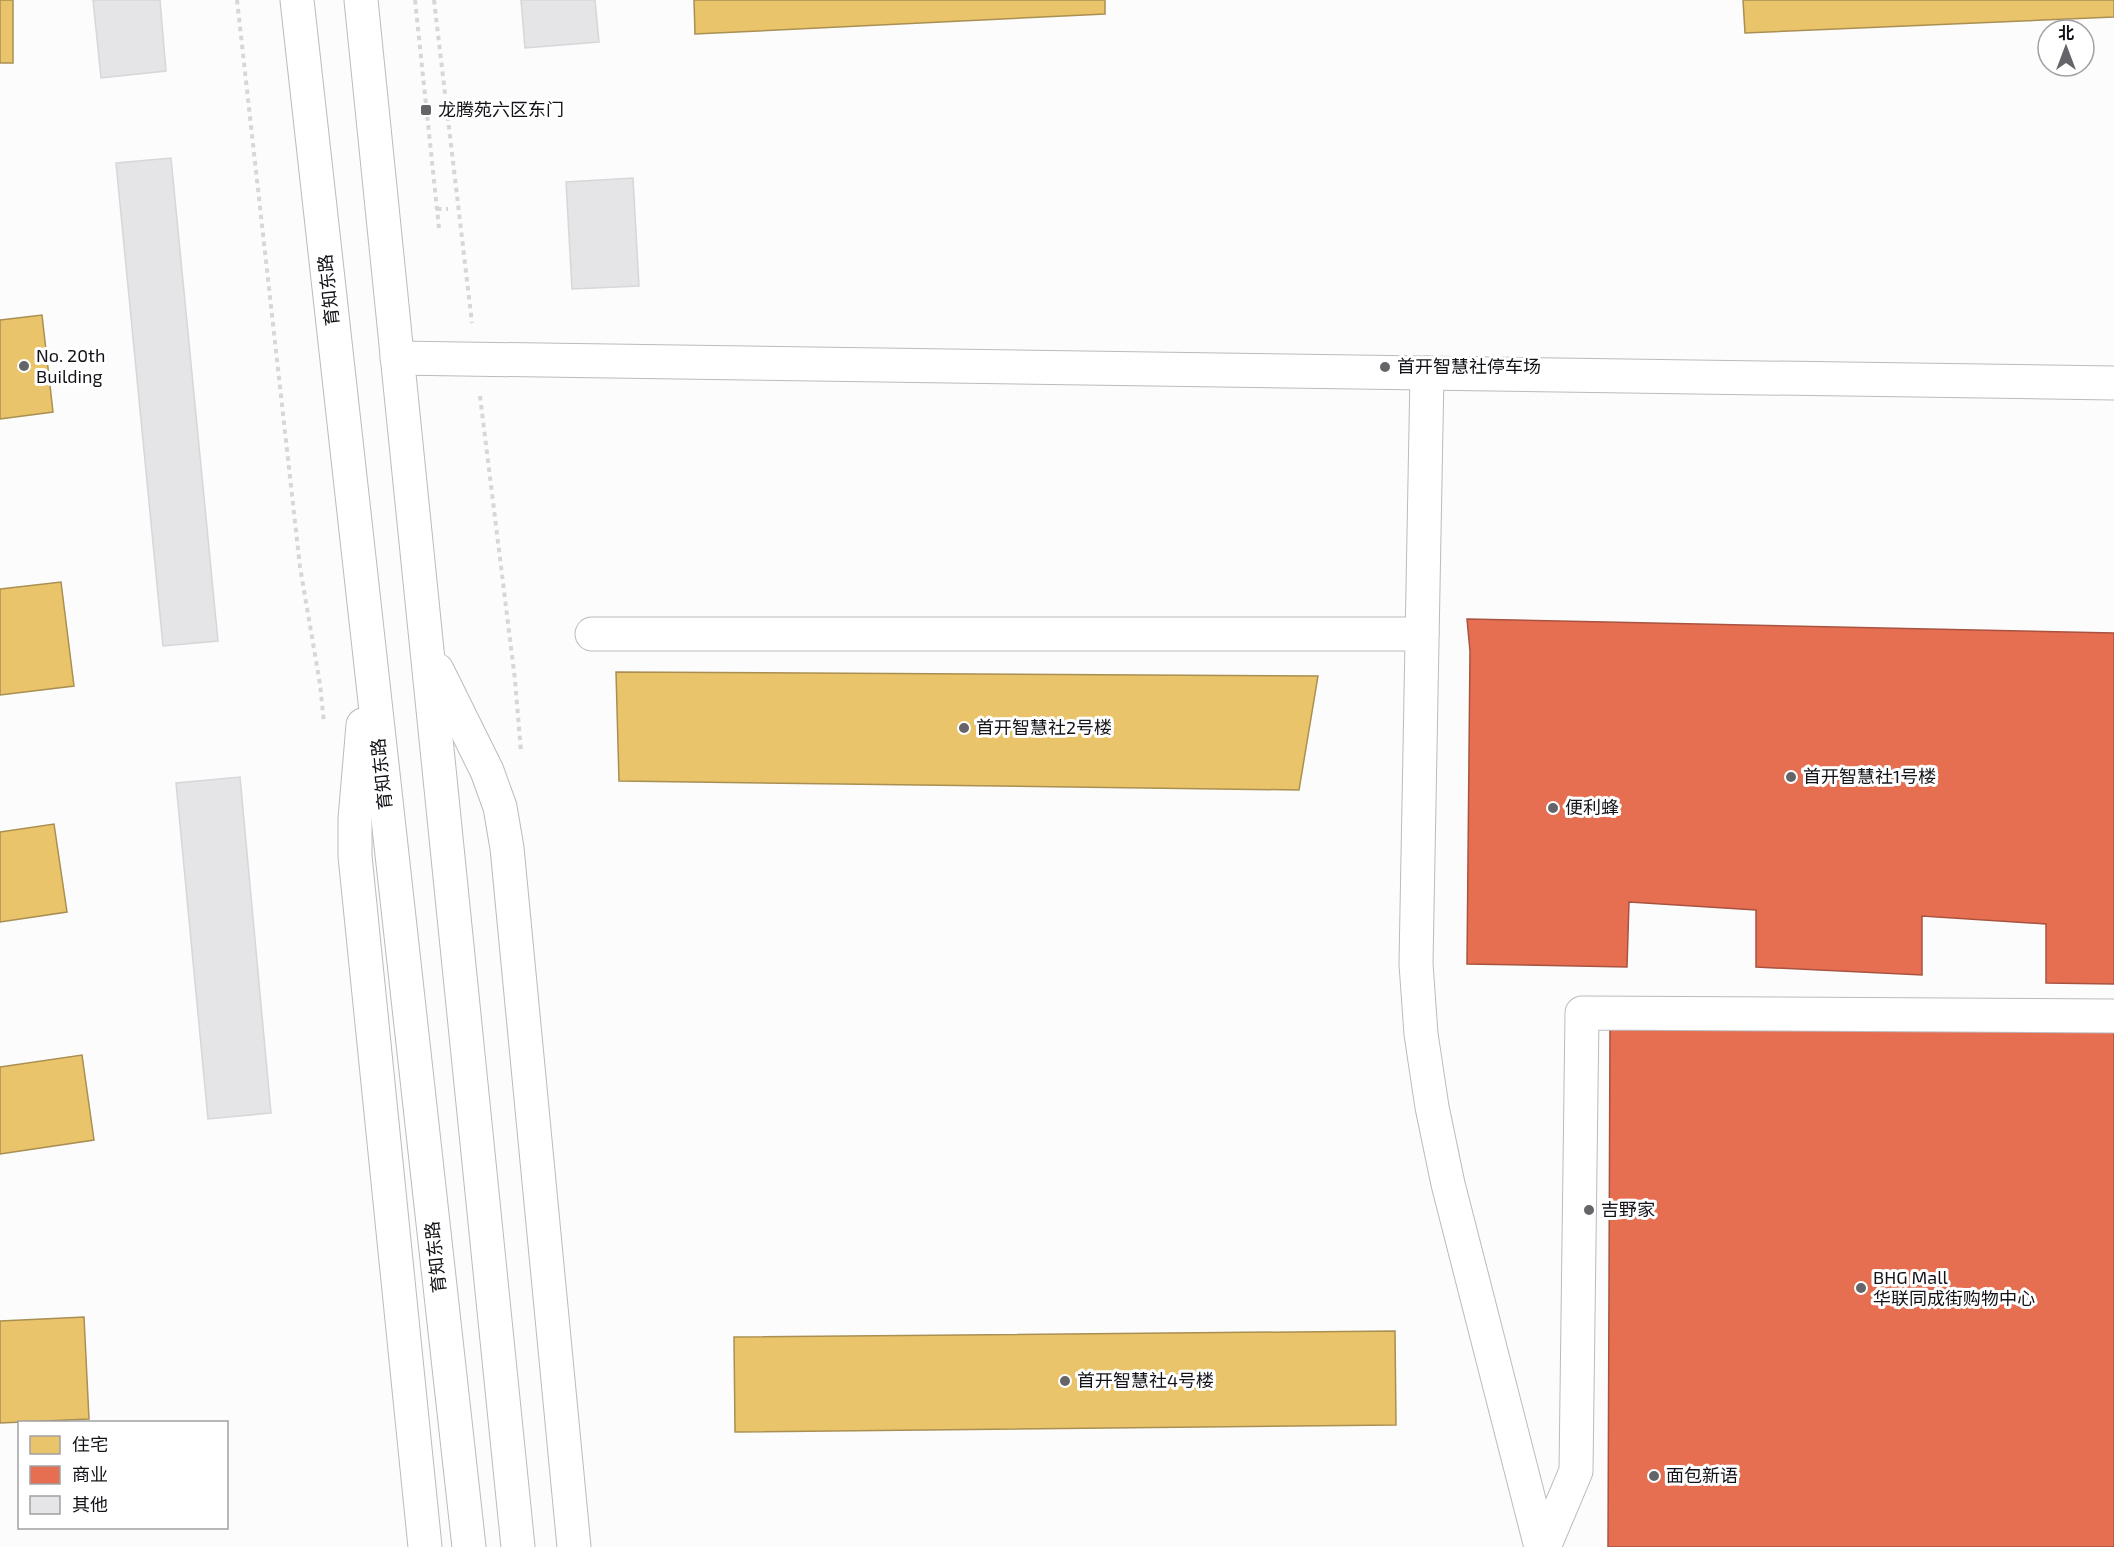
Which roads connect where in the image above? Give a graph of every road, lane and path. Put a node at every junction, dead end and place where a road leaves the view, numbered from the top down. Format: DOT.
graph roads {
  1 [pos="297,0"];
  2 [pos="361,0"];
  3 [pos="415,0"];
  4 [pos="437,209"];
  5 [pos="448,209"];
  6 [pos="439,228"];
  7 [pos="397,358"];
  8 [pos="1427,373"];
  9 [pos="2114,383"];
  10 [pos="423,616"];
  11 [pos="365,621"];
  12 [pos="592,634"];
  13 [pos="1422,634"];
  14 [pos="2114,1016"];
  15 [pos="425,1547"];
  16 [pos="469,1547"];
  17 [pos="518,1547"];
  18 [pos="574,1547"];
  19 [pos="1543,1547"];
  1 -- 11 [label="main road, 育知东路"];
  2 -- 7 [label="main road"];
  3 -- 4 [label="path"];
  4 -- 5 [label="path"];
  4 -- 6 [label="path"];
  7 -- 8 [label="main road"];
  7 -- 10 [label="main road"];
  8 -- 9 [label="main road"];
  8 -- 13 [label="main road"];
  10 -- 17 [label="main road"];
  10 -- 18 [label="main road"];
  11 -- 15 [label="main road"];
  11 -- 16 [label="main road, 育知东路"];
  12 -- 13 [label="main road"];
  13 -- 19 [label="main road"];
  14 -- 19 [label="main road"];
}
